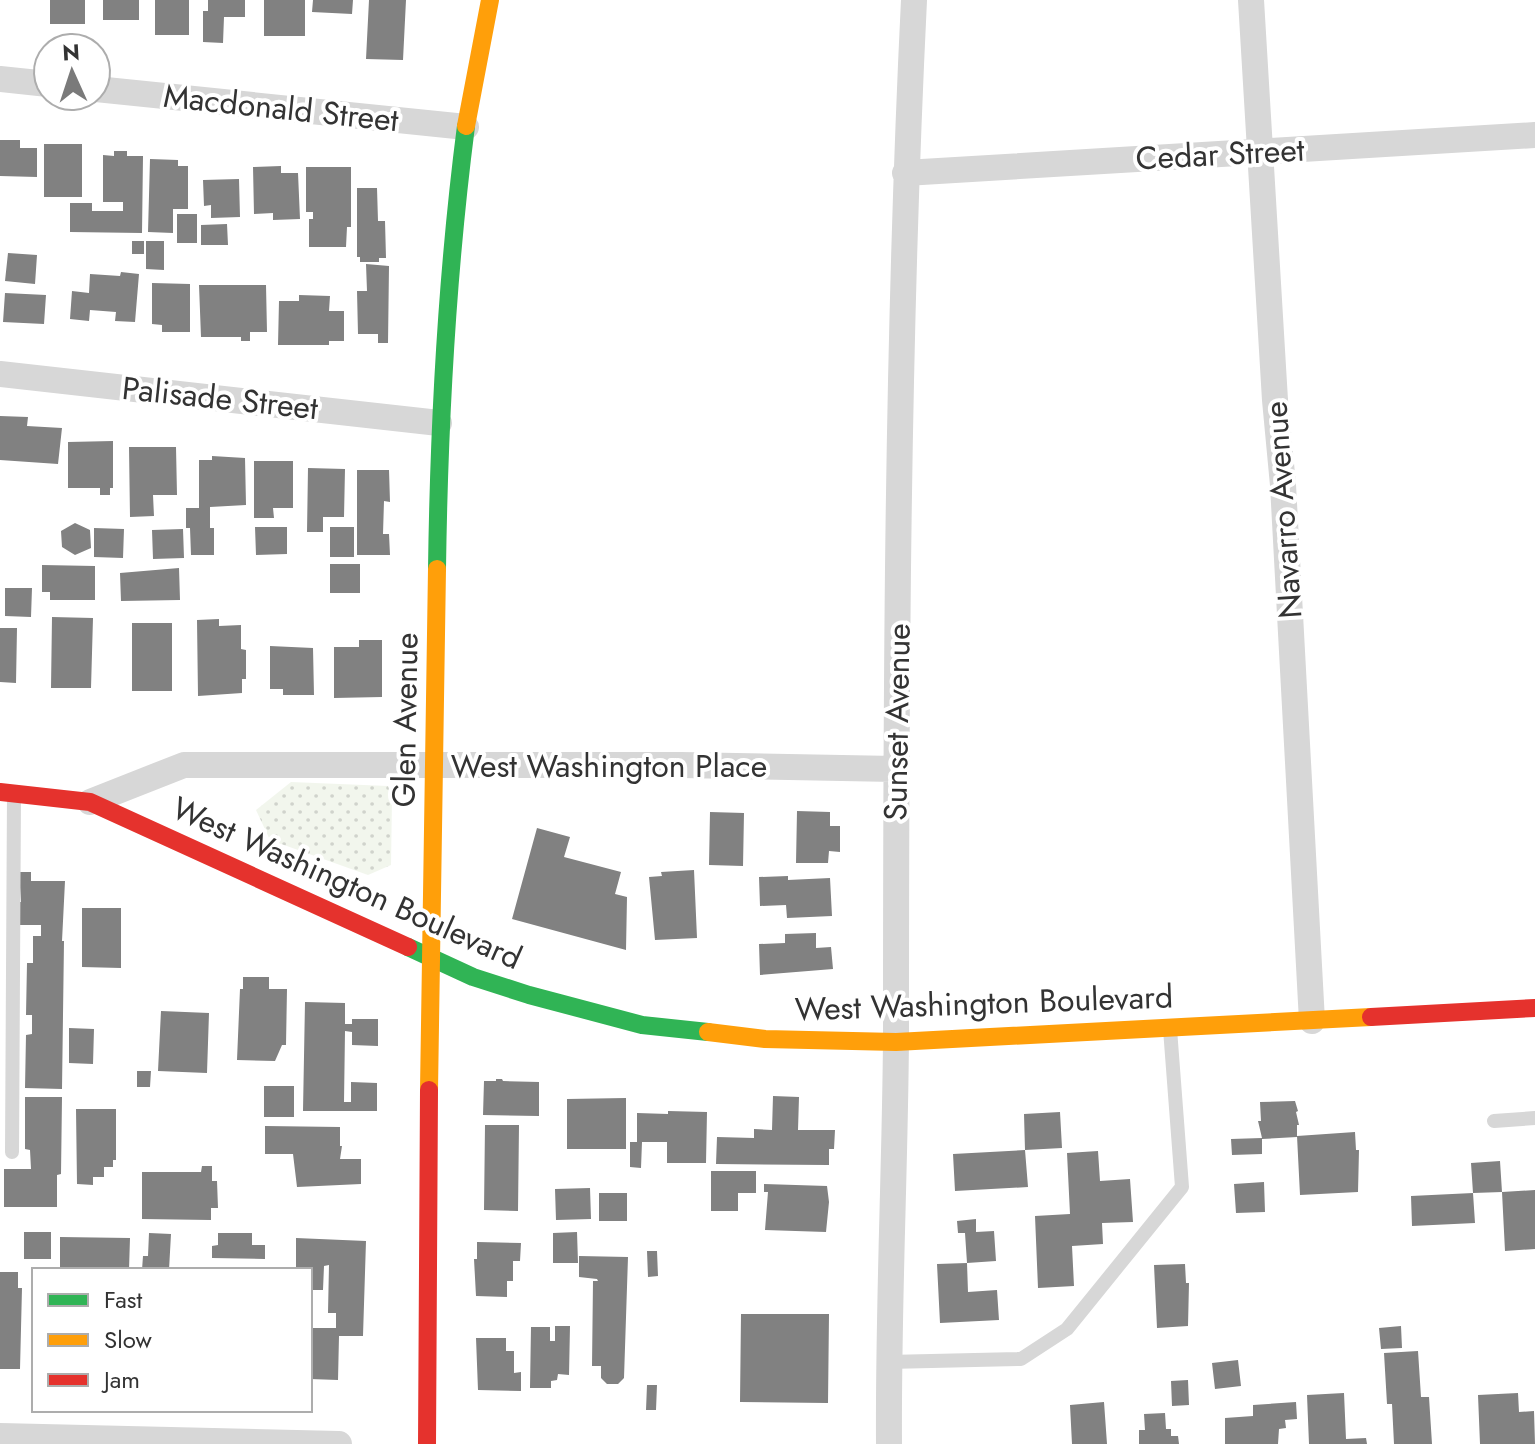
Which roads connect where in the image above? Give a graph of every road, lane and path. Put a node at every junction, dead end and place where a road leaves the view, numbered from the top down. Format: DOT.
graph roads {
  1 [pos="490,0"];
  2 [pos="914,0"];
  3 [pos="1251,0"];
  4 [pos="0,79"];
  5 [pos="32,82"];
  6 [pos="112,91"];
  7 [pos="466,127"];
  8 [pos="1535,135"];
  9 [pos="1260,152"];
  10 [pos="905,173"];
  11 [pos="0,374"];
  12 [pos="439,423"];
  13 [pos="434,765"];
  14 [pos="895,769"];
  15 [pos="7,792"];
  16 [pos="90,802"];
  17 [pos="430,958"];
  18 [pos="1535,1008"];
  19 [pos="1312,1021"];
  20 [pos="1170,1029"];
  21 [pos="896,1042"];
  22 [pos="1535,1118"];
  23 [pos="1494,1121"];
  24 [pos="12,1152"];
  25 [pos="888,1362"];
  26 [pos="0,1436"];
  27 [pos="339,1444"];
  28 [pos="427,1444"];
  29 [pos="889,1444"];
  1 -- 7 [label="main road, Glen Avenue"];
  2 -- 10 [label="street, Sunset Avenue"];
  3 -- 9 [label="street, Navarro Avenue"];
  4 -- 5 [label="street"];
  6 -- 7 [label="street, Macdonald Street"];
  7 -- 12 [label="main road, Glen Avenue"];
  8 -- 9 [label="street, Cedar Street"];
  9 -- 10 [label="street, Cedar Street"];
  9 -- 19 [label="street, Navarro Avenue"];
  10 -- 14 [label="street, Sunset Avenue"];
  11 -- 12 [label="street, Palisade Street"];
  12 -- 13 [label="main road, Glen Avenue"];
  13 -- 14 [label="street, West Washington Place"];
  13 -- 16 [label="street, West Washington Place"];
  13 -- 17 [label="main road, Glen Avenue"];
  14 -- 21 [label="street, Sunset Avenue"];
  15 -- 16 [label="main road, West Washington Boulevard"];
  15 -- 24 [label="lane"];
  16 -- 17 [label="main road, West Washington Boulevard"];
  17 -- 21 [label="main road, West Washington Boulevard"];
  17 -- 28 [label="main road, Glen Avenue"];
  18 -- 19 [label="main road, West Washington Boulevard"];
  19 -- 20 [label="main road, West Washington Boulevard"];
  20 -- 21 [label="main road, West Washington Boulevard"];
  20 -- 25 [label="lane"];
  21 -- 25 [label="street, Sunset Avenue"];
  22 -- 23 [label="lane"];
  25 -- 29 [label="street, Sunset Avenue"];
  26 -- 27 [label="street"];
}
